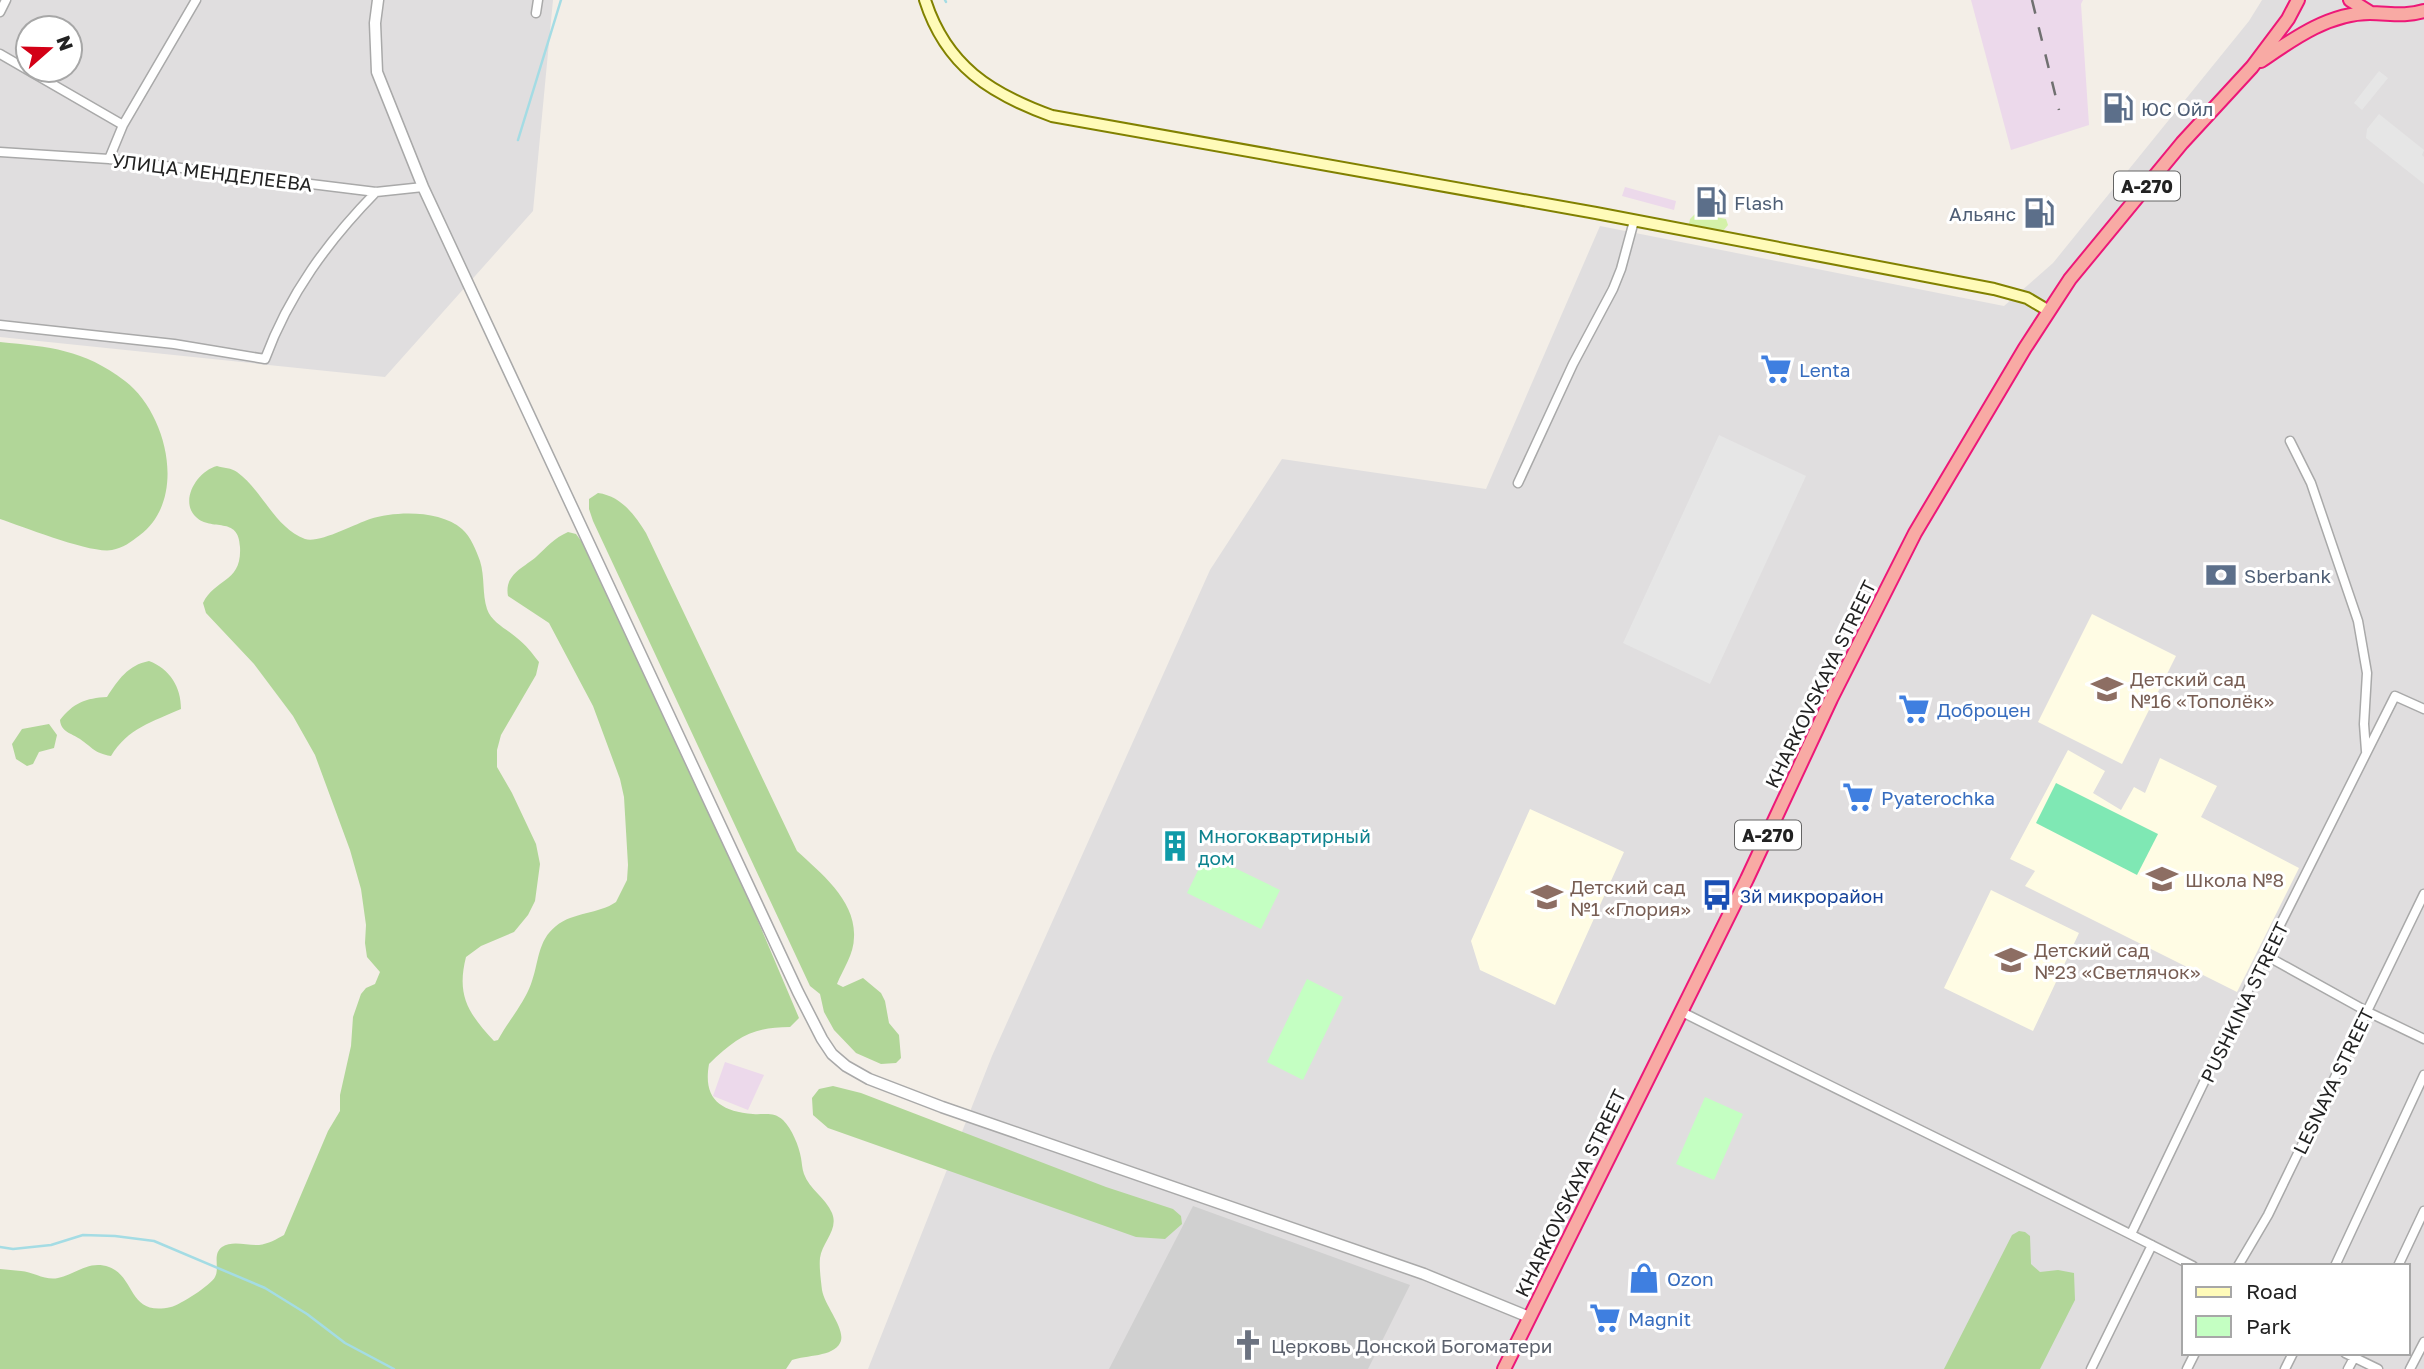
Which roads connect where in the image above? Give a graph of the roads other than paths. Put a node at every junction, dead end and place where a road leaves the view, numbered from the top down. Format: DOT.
graph roads {
  1 [pos="6,0"];
  2 [pos="196,0"];
  3 [pos="378,0"];
  4 [pos="538,0"];
  5 [pos="925,0"];
  6 [pos="2298,0"];
  7 [pos="2350,0"];
  8 [pos="2424,11"];
  9 [pos="0,12"];
  10 [pos="536,13"];
  11 [pos="2371,13"];
  12 [pos="0,54"];
  13 [pos="2252,67"];
  14 [pos="123,125"];
  15 [pos="0,152"];
  16 [pos="109,159"];
  17 [pos="423,187"];
  18 [pos="376,192"];
  19 [pos="1634,221"];
  20 [pos="2049,311"];
  21 [pos="0,325"];
  22 [pos="2290,441"];
  23 [pos="1518,483"];
  24 [pos="2424,709"];
  25 [pos="2366,754"];
  26 [pos="2424,894"];
  27 [pos="2265,955"];
  28 [pos="1680,1011"];
  29 [pos="2368,1012"];
  30 [pos="2424,1039"];
  31 [pos="2424,1075"];
  32 [pos="2424,1211"];
  33 [pos="2130,1234"];
  34 [pos="2152,1245"];
  35 [pos="2189,1264"];
  36 [pos="2239,1264"];
  37 [pos="2336,1264"];
  38 [pos="2399,1264"];
  39 [pos="1529,1317"];
  40 [pos="2424,1342"];
  41 [pos="2355,1356"];
  42 [pos="1504,1369"];
  43 [pos="2091,1369"];
  44 [pos="2348,1369"];
  45 [pos="2378,1369"];
  46 [pos="2410,1369"];
  1 -- 9 [label="street"];
  2 -- 14 [label="street"];
  3 -- 17 [label="street"];
  4 -- 10 [label="street"];
  5 -- 19 [label="main road"];
  6 -- 13 [label="highway, А-270"];
  7 -- 11 [label="highway, А-270"];
  8 -- 11 [label="highway, А-270"];
  11 -- 13 [label="highway, А-270"];
  12 -- 14 [label="street"];
  13 -- 20 [label="highway, KHARKOVSKAYA STREET / А-270"];
  14 -- 16 [label="street"];
  15 -- 16 [label="street, УЛИЦА МЕНДЕЛЕЕВА"];
  16 -- 18 [label="street, УЛИЦА МЕНДЕЛЕЕВА"];
  17 -- 18 [label="street, УЛИЦА МЕНДЕЛЕЕВА"];
  17 -- 39 [label="street"];
  18 -- 21 [label="street"];
  19 -- 20 [label="main road"];
  19 -- 23 [label="street"];
  20 -- 28 [label="highway, KHARKOVSKAYA STREET / А-270"];
  22 -- 25 [label="street"];
  24 -- 25 [label="street, PUSHKINA STREET"];
  25 -- 27 [label="street, PUSHKINA STREET"];
  26 -- 29 [label="street, LESNAYA STREET"];
  27 -- 29 [label="street"];
  27 -- 33 [label="street, PUSHKINA STREET"];
  28 -- 33 [label="street"];
  28 -- 39 [label="highway, KHARKOVSKAYA STREET / А-270"];
  29 -- 30 [label="street"];
  29 -- 36 [label="street, LESNAYA STREET"];
  31 -- 37 [label="street"];
  32 -- 38 [label="street"];
  33 -- 34 [label="street"];
  34 -- 35 [label="street"];
  34 -- 43 [label="street"];
  39 -- 42 [label="highway, KHARKOVSKAYA STREET / А-270"];
  40 -- 46 [label="street"];
  41 -- 44 [label="street"];
  41 -- 45 [label="street"];
}
